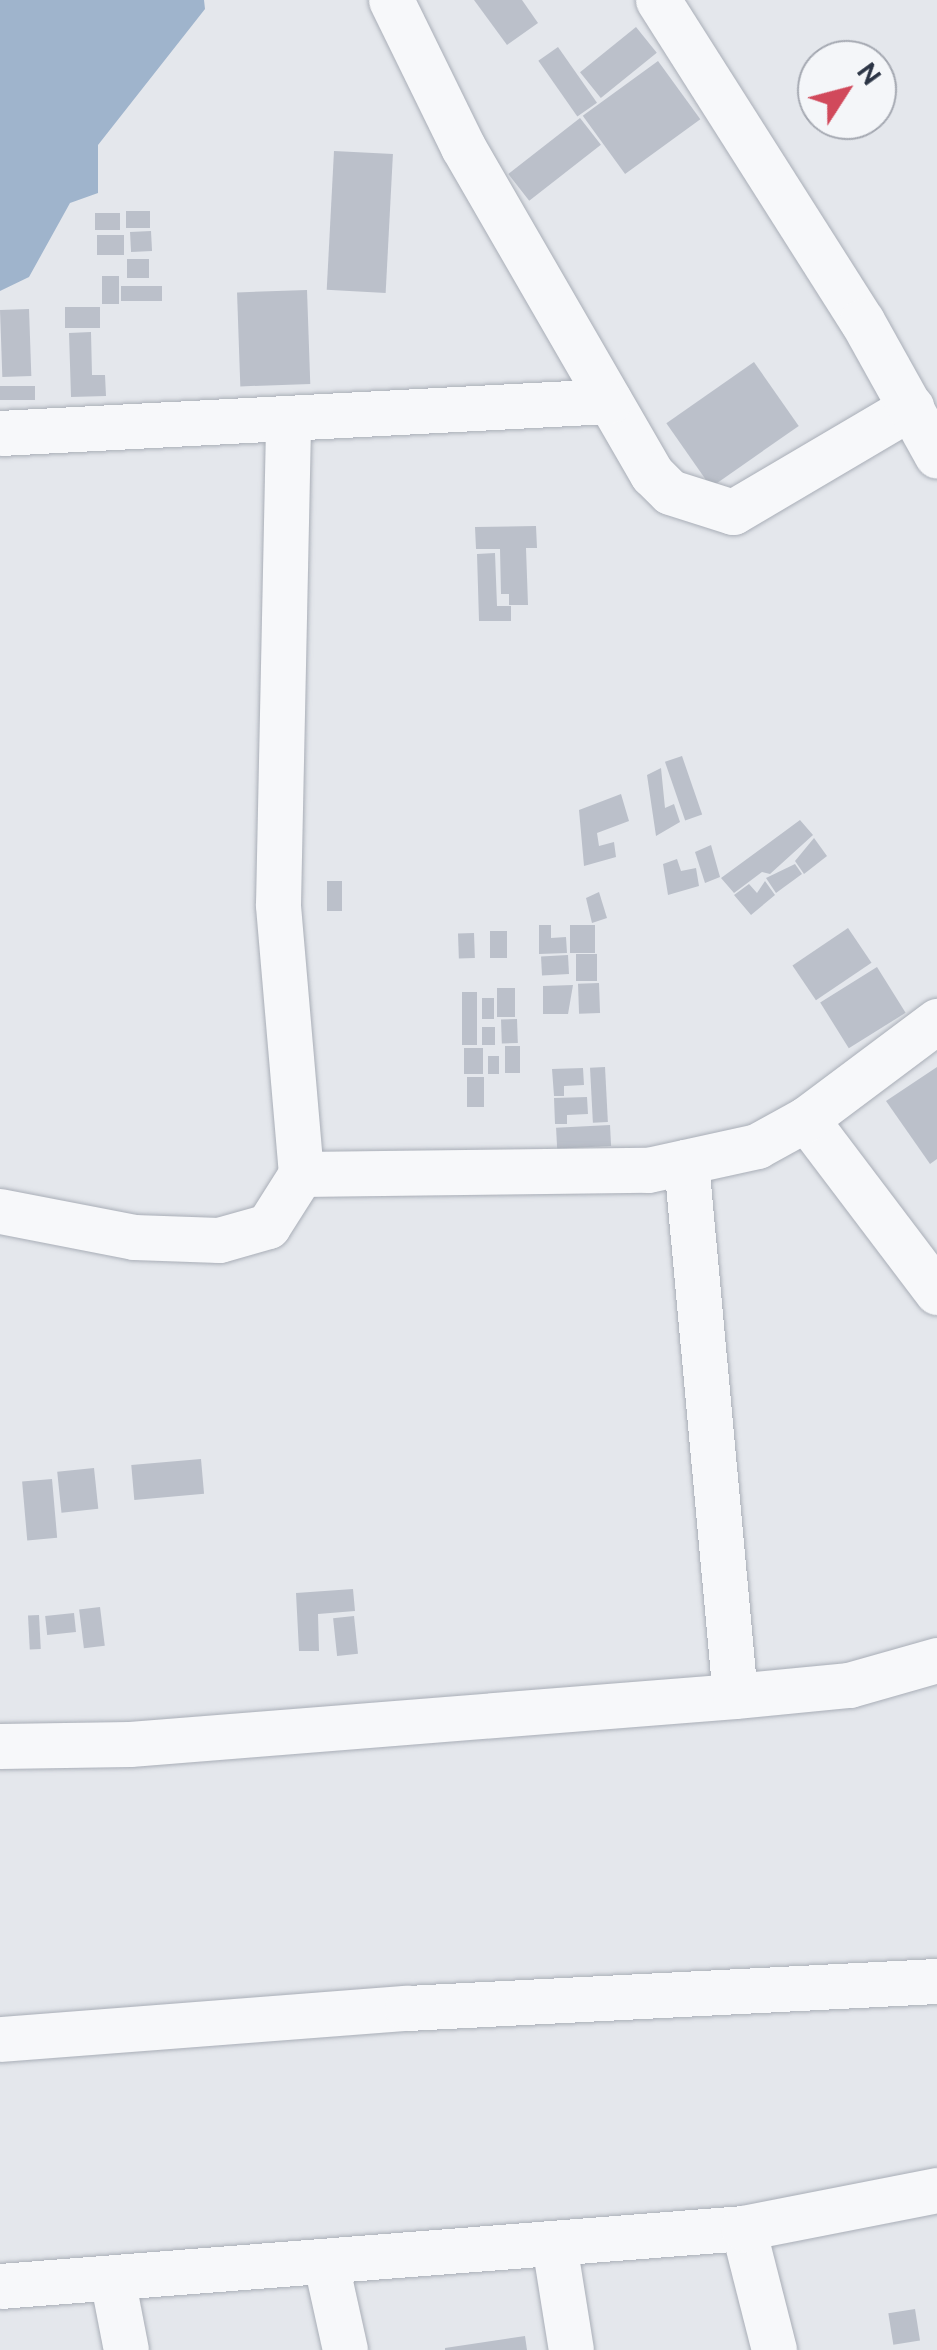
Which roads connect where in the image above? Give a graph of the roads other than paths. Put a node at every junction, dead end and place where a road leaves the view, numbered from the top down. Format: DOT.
graph roads {
  1 [pos="391,0"];
  2 [pos="658,0"];
  3 [pos="610,400"];
  4 [pos="911,408"];
  5 [pos="288,419"];
  6 [pos="0,433"];
  7 [pos="937,456"];
  8 [pos="937,1021"];
  9 [pos="806,1119"];
  10 [pos="686,1162"];
  11 [pos="301,1174"];
  12 [pos="0,1211"];
  13 [pos="937,1292"];
  14 [pos="937,1660"];
  15 [pos="734,1696"];
  16 [pos="0,1746"];
  17 [pos="937,1981"];
  18 [pos="0,2039"];
  19 [pos="937,2190"];
  20 [pos="743,2228"];
  21 [pos="554,2244"];
  22 [pos="326,2264"];
  23 [pos="112,2278"];
  24 [pos="0,2286"];
  25 [pos="126,2350"];
  26 [pos="345,2350"];
  27 [pos="571,2350"];
  28 [pos="774,2350"];
  1 -- 3 [label="street"];
  2 -- 4 [label="street"];
  3 -- 4 [label="street"];
  3 -- 5 [label="street"];
  4 -- 7 [label="street"];
  5 -- 6 [label="street"];
  5 -- 11 [label="street"];
  8 -- 9 [label="street"];
  9 -- 10 [label="street"];
  9 -- 13 [label="street"];
  10 -- 11 [label="street"];
  10 -- 15 [label="street"];
  11 -- 12 [label="street"];
  14 -- 15 [label="street"];
  15 -- 16 [label="street"];
  17 -- 18 [label="street"];
  19 -- 20 [label="street"];
  20 -- 21 [label="street"];
  20 -- 28 [label="street"];
  21 -- 22 [label="street"];
  21 -- 27 [label="street"];
  22 -- 23 [label="street"];
  22 -- 26 [label="street"];
  23 -- 24 [label="street"];
  23 -- 25 [label="street"];
}
